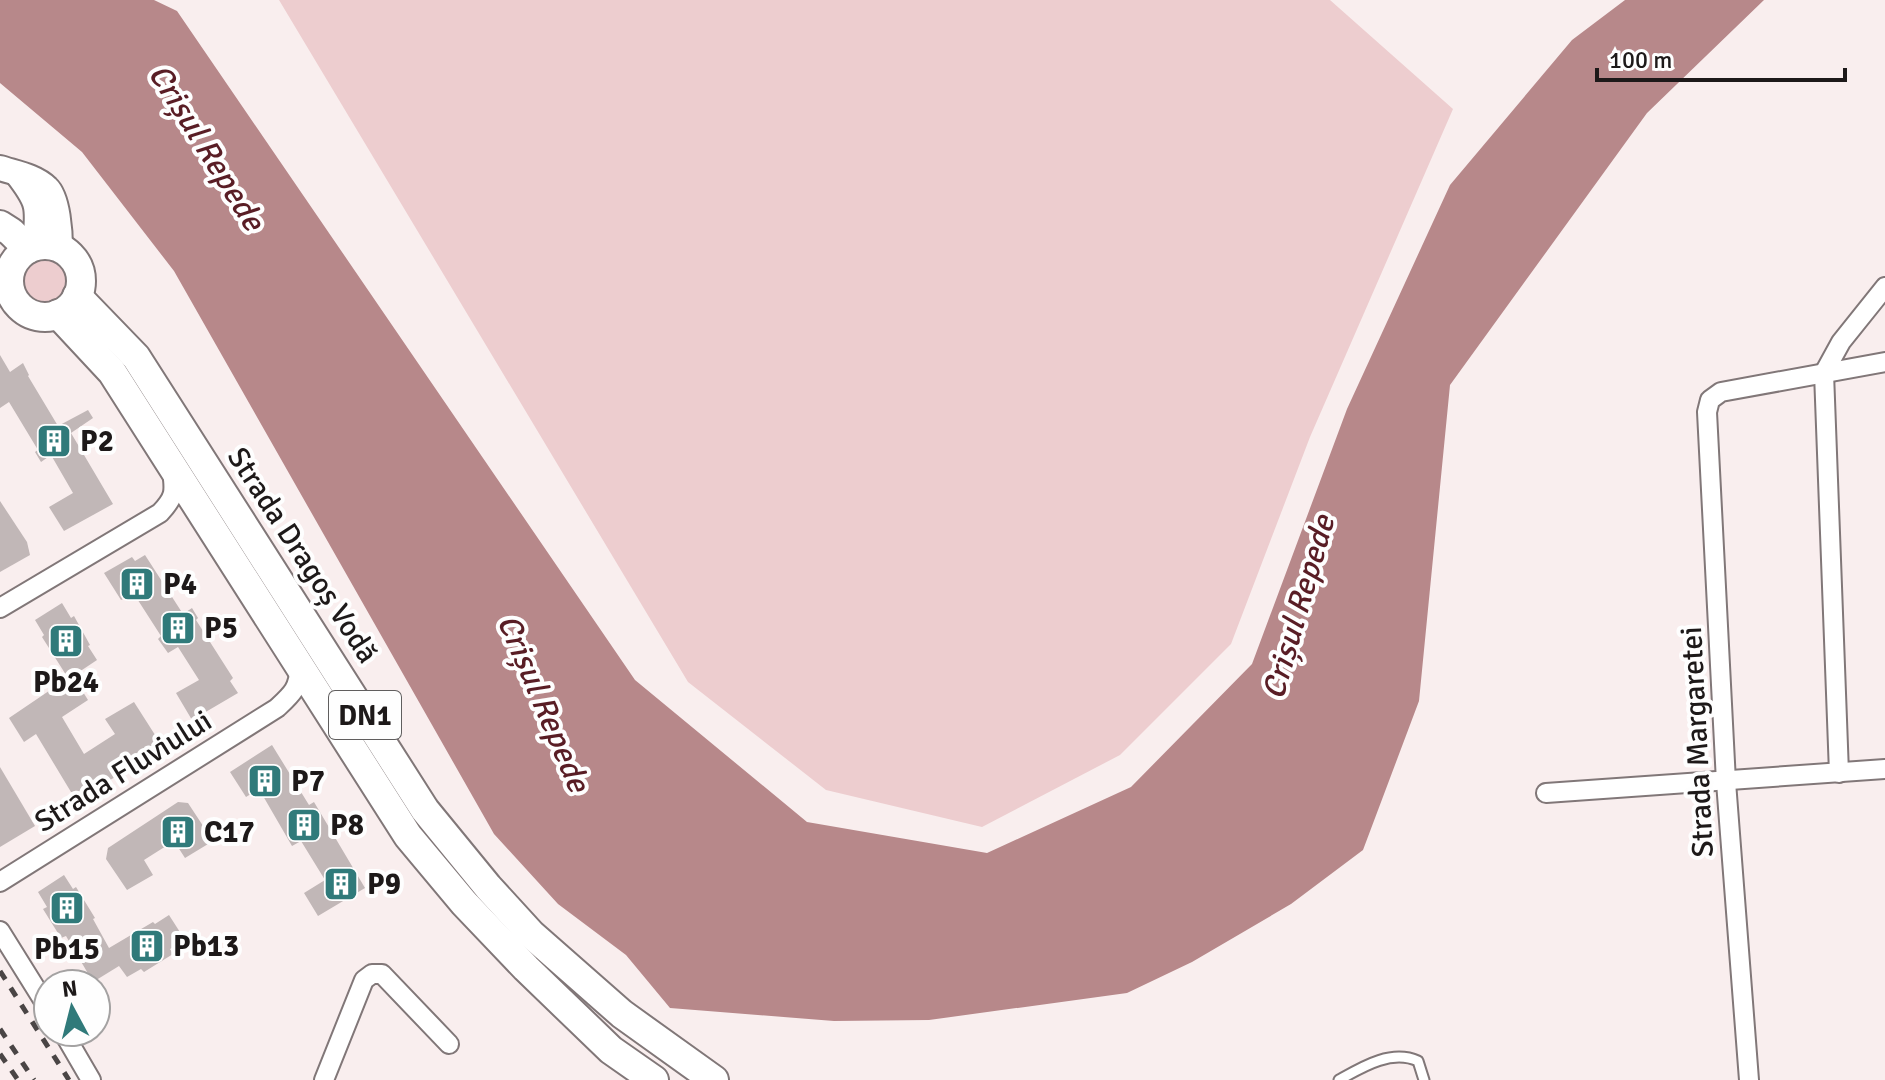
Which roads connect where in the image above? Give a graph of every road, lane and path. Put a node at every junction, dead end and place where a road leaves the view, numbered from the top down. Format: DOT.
graph roads {
  1 [pos="9,171"];
  2 [pos="27,240"];
  3 [pos="5,267"];
  4 [pos="1885,287"];
  5 [pos="68,305"];
  6 [pos="1885,362"];
  7 [pos="1824,373"];
  8 [pos="171,465"];
  9 [pos="160,513"];
  10 [pos="204,516"];
  11 [pos="0,608"];
  12 [pos="300,667"];
  13 [pos="322,703"];
  14 [pos="277,708"];
  15 [pos="1885,769"];
  16 [pos="1839,773"];
  17 [pos="1726,782"];
  18 [pos="1546,793"];
  19 [pos="0,882"];
  20 [pos="0,931"];
  21 [pos="32,982"];
  22 [pos="449,1044"];
  23 [pos="72,1048"];
  24 [pos="91,1080"];
  25 [pos="324,1080"];
  26 [pos="654,1080"];
  27 [pos="714,1080"];
  28 [pos="1339,1080"];
  29 [pos="1424,1080"];
  30 [pos="1749,1080"];
  1 -- 2 [label="main road"];
  1 -- 2 [label="main road"];
  2 -- 3 [label="main road"];
  2 -- 5 [label="main road"];
  3 -- 5 [label="main road"];
  4 -- 7 [label="street"];
  5 -- 8 [label="main road, Strada Dragoș Vodă / DN1"];
  5 -- 27 [label="main road, Strada Dragoș Vodă / DN1"];
  6 -- 7 [label="street"];
  7 -- 16 [label="street"];
  7 -- 17 [label="street, Strada Margaretei"];
  8 -- 9 [label="street"];
  8 -- 10 [label="main road, Strada Dragoș Vodă / DN1"];
  9 -- 10 [label="street"];
  9 -- 11 [label="street"];
  10 -- 12 [label="main road, Strada Dragoș Vodă / DN1"];
  12 -- 13 [label="main road, Strada Dragoș Vodă / DN1"];
  12 -- 14 [label="street"];
  13 -- 14 [label="street"];
  13 -- 26 [label="main road, Strada Dragoș Vodă / DN1"];
  14 -- 19 [label="street, Strada Fluviului"];
  15 -- 16 [label="street"];
  16 -- 17 [label="street"];
  17 -- 18 [label="street"];
  17 -- 30 [label="street, Strada Margaretei"];
  20 -- 21 [label="street"];
  22 -- 25 [label="street"];
  23 -- 24 [label="street"];
  28 -- 29 [label="lane"];
}
